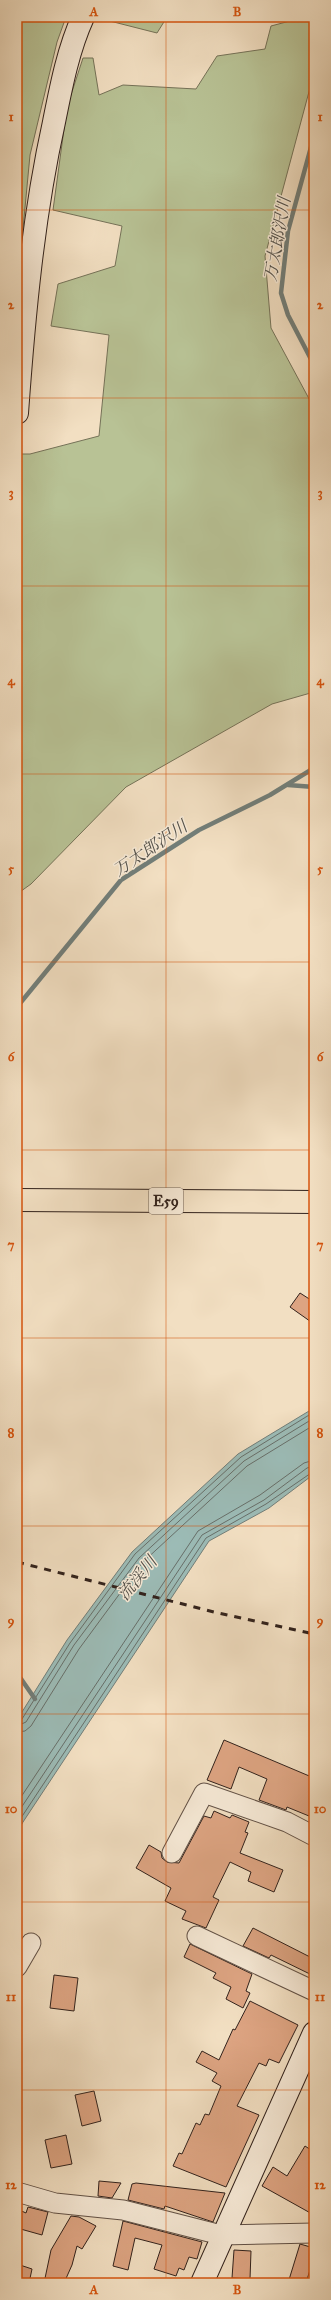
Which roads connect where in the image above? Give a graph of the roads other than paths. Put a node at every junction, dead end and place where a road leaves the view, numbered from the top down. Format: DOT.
graph roads {
  1 [pos="83,17"];
  2 [pos="17,413"];
  3 [pos="17,1200"];
  4 [pos="314,1202"];
  5 [pos="314,1836"];
  6 [pos="172,1853"];
  7 [pos="197,1936"];
  8 [pos="32,1943"];
  9 [pos="17,1967"];
  10 [pos="314,1991"];
  11 [pos="314,2033"];
  12 [pos="17,2192"];
  13 [pos="314,2233"];
  14 [pos="221,2235"];
  15 [pos="202,2283"];
  1 -- 2 [label="street"];
  3 -- 4 [label="highway, E59"];
  5 -- 6 [label="street"];
  7 -- 10 [label="street"];
  8 -- 9 [label="street"];
  11 -- 14 [label="street"];
  12 -- 14 [label="street"];
  13 -- 14 [label="street"];
  14 -- 15 [label="street"];
}
